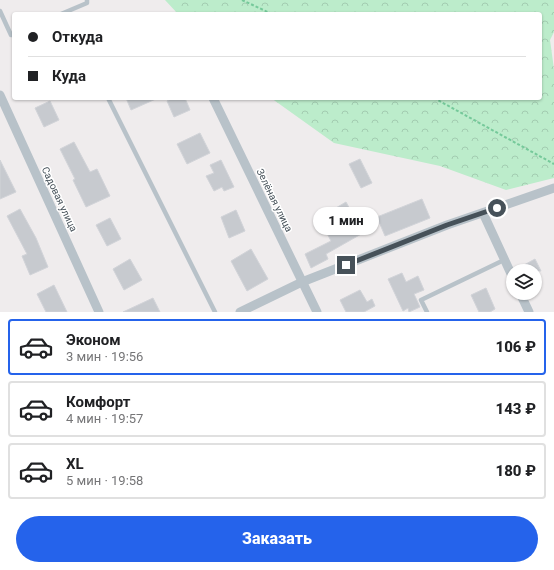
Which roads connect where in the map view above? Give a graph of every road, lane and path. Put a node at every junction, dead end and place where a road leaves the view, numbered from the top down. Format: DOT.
graph roads {
  1 [pos="87,0"];
  2 [pos="242,0"];
  3 [pos="0,11"];
  4 [pos="66,12"];
  5 [pos="268,12"];
  6 [pos="12,35"];
  7 [pos="0,95"];
  8 [pos="109,100"];
  9 [pos="214,100"];
  10 [pos="438,100"];
  11 [pos="554,164"];
  12 [pos="554,188"];
  13 [pos="483,213"];
  14 [pos="504,260"];
  15 [pos="506,264"];
  16 [pos="302,282"];
  17 [pos="523,300"];
  18 [pos="100,312"];
  19 [pos="215,312"];
  20 [pos="240,312"];
  21 [pos="317,312"];
  22 [pos="427,312"];
  23 [pos="529,312"];
  1 -- 4 [label="lane"];
  2 -- 5 [label="path"];
  3 -- 6 [label="lane"];
  7 -- 18 [label="street, Садовая улица"];
  8 -- 19 [label="lane"];
  9 -- 16 [label="street, Зелёная улица"];
  10 -- 11 [label="path"];
  12 -- 13 [label="street"];
  13 -- 14 [label="street"];
  13 -- 16 [label="street"];
  14 -- 15 [label="street"];
  14 -- 22 [label="lane"];
  16 -- 20 [label="street"];
  16 -- 21 [label="street, Зелёная улица"];
  17 -- 23 [label="street"];
}
